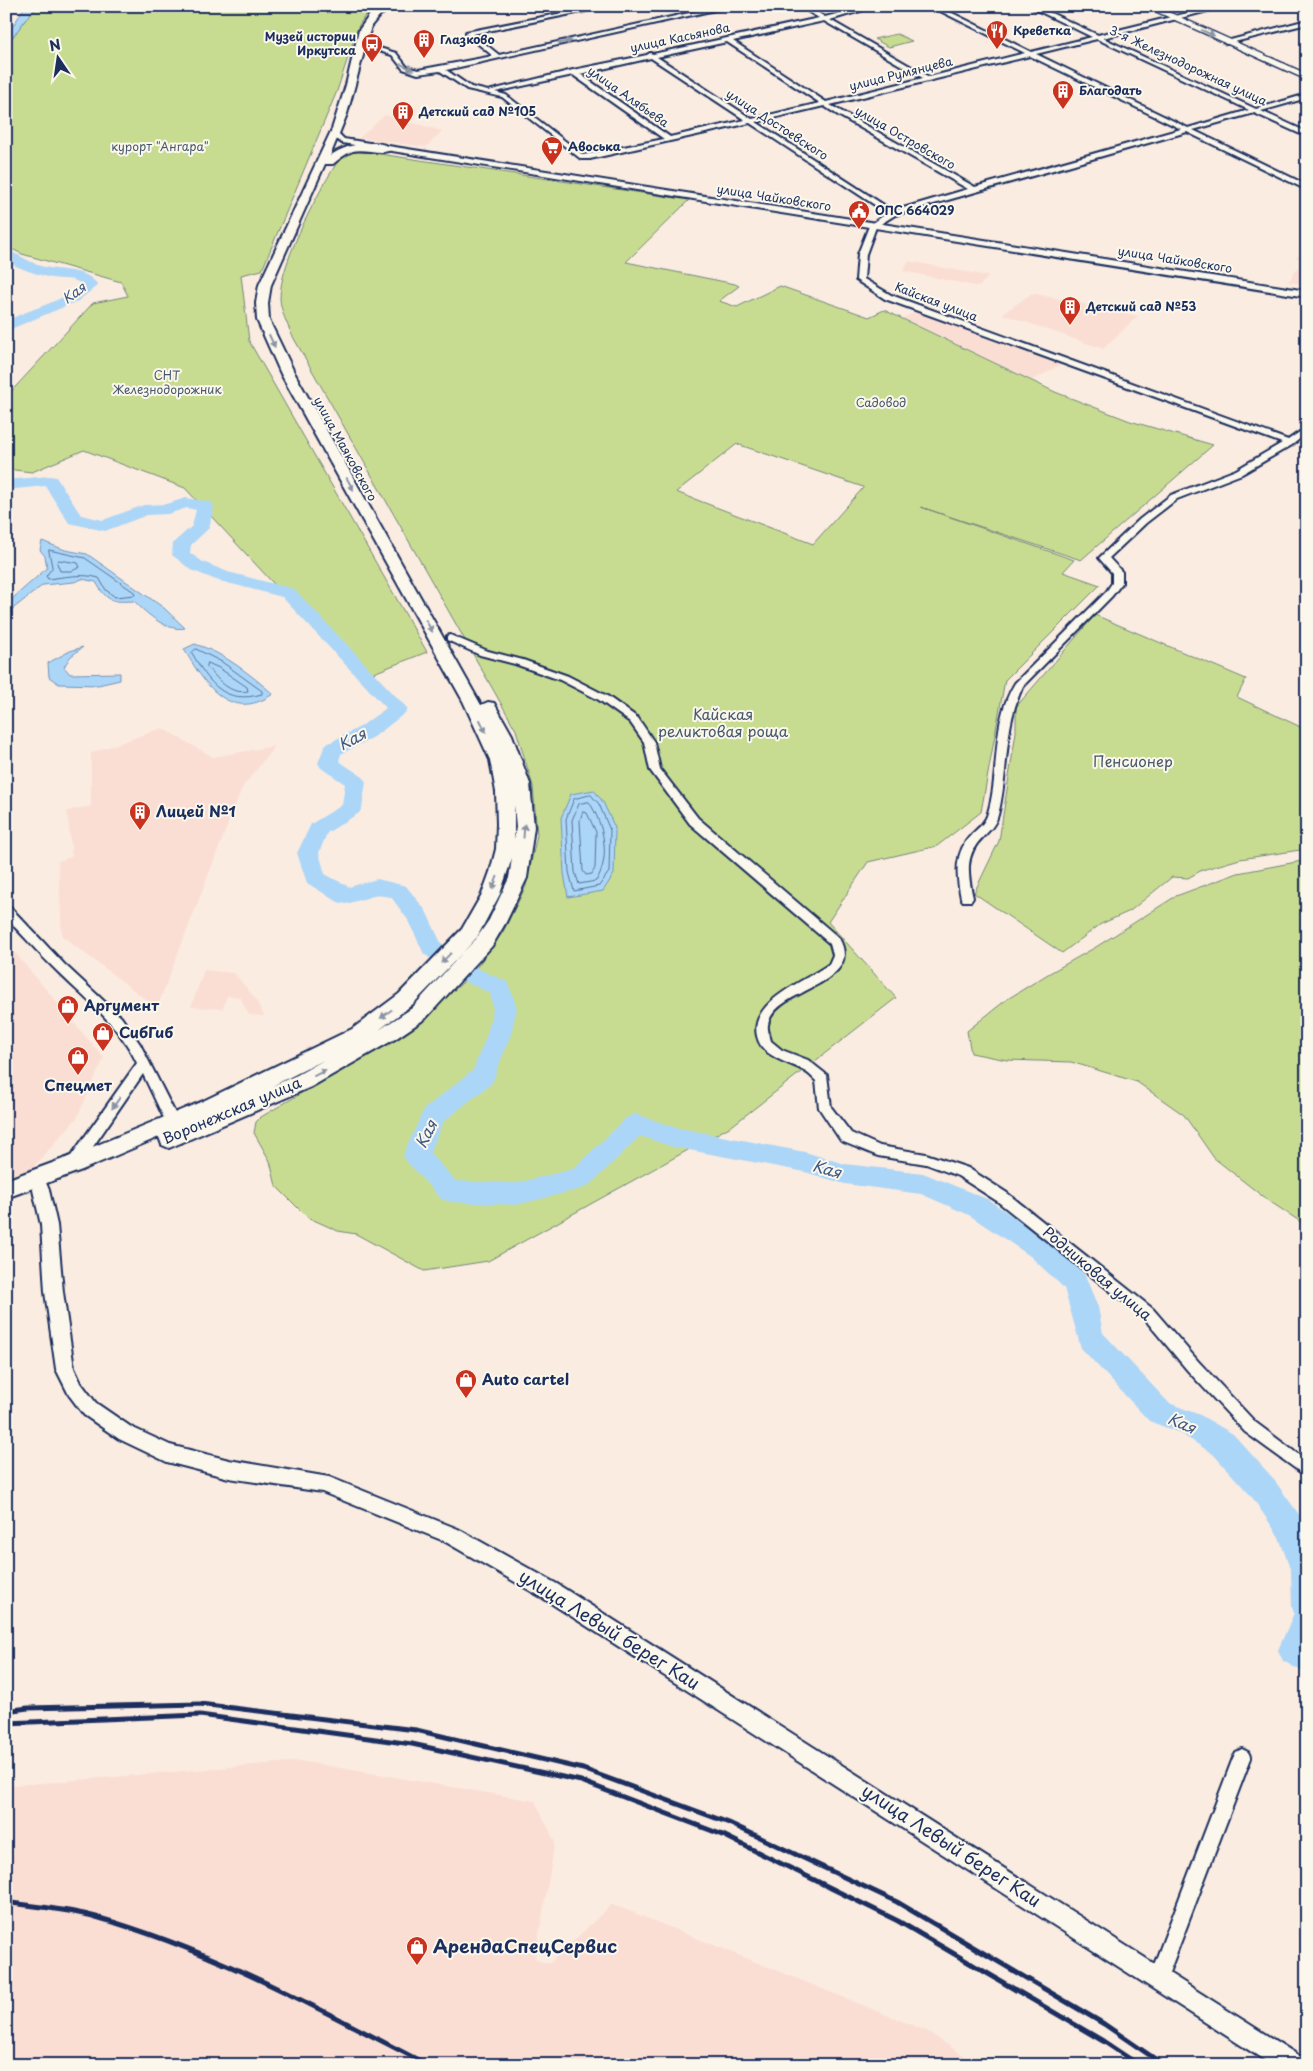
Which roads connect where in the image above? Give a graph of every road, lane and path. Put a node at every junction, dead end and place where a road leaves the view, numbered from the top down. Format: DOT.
graph roads {
  1 [pos="396,6"];
  2 [pos="404,6"];
  3 [pos="608,6"];
  4 [pos="730,6"];
  5 [pos="802,6"];
  6 [pos="874,6"];
  7 [pos="933,6"];
  8 [pos="1032,6"];
  9 [pos="1148,6"];
  10 [pos="1224,6"];
  11 [pos="1175,18"];
  12 [pos="825,19"];
  13 [pos="1307,22"];
  14 [pos="1292,26"];
  15 [pos="1307,32"];
  16 [pos="1098,36"];
  17 [pos="726,39"];
  18 [pos="1226,42"];
  19 [pos="366,46"];
  20 [pos="1029,53"];
  21 [pos="650,56"];
  22 [pos="498,57"];
  23 [pos="358,58"];
  24 [pos="441,69"];
  25 [pos="573,72"];
  26 [pos="1307,77"];
  27 [pos="927,78"];
  28 [pos="490,91"];
  29 [pos="1307,96"];
  30 [pos="826,104"];
  31 [pos="1254,110"];
  32 [pos="751,122"];
  33 [pos="1185,129"];
  34 [pos="334,134"];
  35 [pos="1307,135"];
  36 [pos="670,140"];
  37 [pos="387,148"];
  38 [pos="329,157"];
  39 [pos="1307,188"];
  40 [pos="973,189"];
  41 [pos="892,213"];
  42 [pos="872,226"];
  43 [pos="1307,294"];
  44 [pos="301,369"];
  45 [pos="1307,429"];
  46 [pos="1289,444"];
  47 [pos="431,603"];
  48 [pos="447,645"];
  49 [pos="967,898"];
  50 [pos="6,910"];
  51 [pos="477,937"];
  52 [pos="144,1063"];
  53 [pos="176,1128"];
  54 [pos="74,1164"];
  55 [pos="39,1184"];
  56 [pos="6,1189"];
  57 [pos="6,1203"];
  58 [pos="1307,1470"];
  59 [pos="1242,1758"];
  60 [pos="1158,1978"];
  61 [pos="1293,2065"];
  1 -- 23 [label="main road, улица Маяковского"];
  2 -- 19 [label="main road, улица Маяковского"];
  3 -- 22 [label="street"];
  22 -- 4 [label="street, one-way"];
  5 -- 12 [label="street"];
  6 -- 12 [label="street, улица Касьянова"];
  7 -- 20 [label="street"];
  8 -- 16 [label="street, 3-я Железнодорожная улица"];
  9 -- 11 [label="main road"];
  10 -- 11 [label="street, улица Румянцева"];
  11 -- 16 [label="street, улица Румянцева"];
  11 -- 18 [label="main road, one-way"];
  12 -- 17 [label="street, улица Касьянова"];
  12 -- 27 [label="street"];
  13 -- 14 [label="street"];
  14 -- 15 [label="street"];
  14 -- 18 [label="street"];
  16 -- 20 [label="street, улица Румянцева"];
  16 -- 31 [label="street, 3-я Железнодорожная улица"];
  17 -- 21 [label="street, улица Касьянова"];
  17 -- 30 [label="street, улица Островского"];
  18 -- 26 [label="main road"];
  19 -- 23 [label="main road, улица Маяковского"];
  19 -- 24 [label="street, one-way"];
  20 -- 27 [label="street, улица Румянцева"];
  20 -- 33 [label="street"];
  21 -- 25 [label="street, улица Касьянова"];
  21 -- 32 [label="street, улица Достоевского"];
  22 -- 24 [label="street"];
  23 -- 34 [label="main road, улица Маяковского"];
  24 -- 28 [label="street"];
  25 -- 28 [label="street, улица Касьянова"];
  25 -- 36 [label="street, улица Алябьева"];
  27 -- 30 [label="street, улица Румянцева"];
  28 -- 36 [label="street, улица Румянцева"];
  29 -- 31 [label="street"];
  30 -- 32 [label="street, улица Румянцева"];
  30 -- 40 [label="street, улица Островского"];
  31 -- 33 [label="street"];
  31 -- 35 [label="street, 3-я Железнодорожная улица"];
  32 -- 36 [label="street, улица Румянцева"];
  32 -- 41 [label="street, улица Достоевского"];
  33 -- 39 [label="street"];
  33 -- 40 [label="street"];
  34 -- 37 [label="street, улица Чайковского"];
  34 -- 38 [label="main road, улица Маяковского"];
  37 -- 38 [label="main road"];
  37 -- 42 [label="street, улица Чайковского"];
  38 -- 44 [label="main road, улица Маяковского"];
  38 -- 48 [label="main road, улица Маяковского, one-way"];
  40 -- 41 [label="street"];
  41 -- 42 [label="street"];
  42 -- 43 [label="street, улица Чайковского"];
  42 -- 46 [label="street, Кайская улица"];
  45 -- 46 [label="street"];
  46 -- 49 [label="street"];
  47 -- 48 [label="main road, улица Маяковского"];
  48 -- 51 [label="main road, one-way"];
  51 -- 48 [label="main road, улица Маяковского, one-way"];
  48 -- 58 [label="street, Родниковая улица"];
  50 -- 52 [label="street"];
  51 -- 53 [label="main road, Воронежская улица, one-way"];
  53 -- 51 [label="main road, Воронежская улица, one-way"];
  52 -- 53 [label="street"];
  52 -- 54 [label="street, one-way"];
  53 -- 54 [label="main road, Воронежская улица"];
  53 -- 55 [label="main road, Воронежская улица"];
  54 -- 55 [label="main road, Воронежская улица"];
  55 -- 56 [label="main road, Воронежская улица"];
  55 -- 57 [label="main road, Воронежская улица"];
  55 -- 60 [label="street, улица Левый берег Каи"];
  59 -- 60 [label="street"];
  60 -- 61 [label="street, улица Левый берег Каи"];
}
